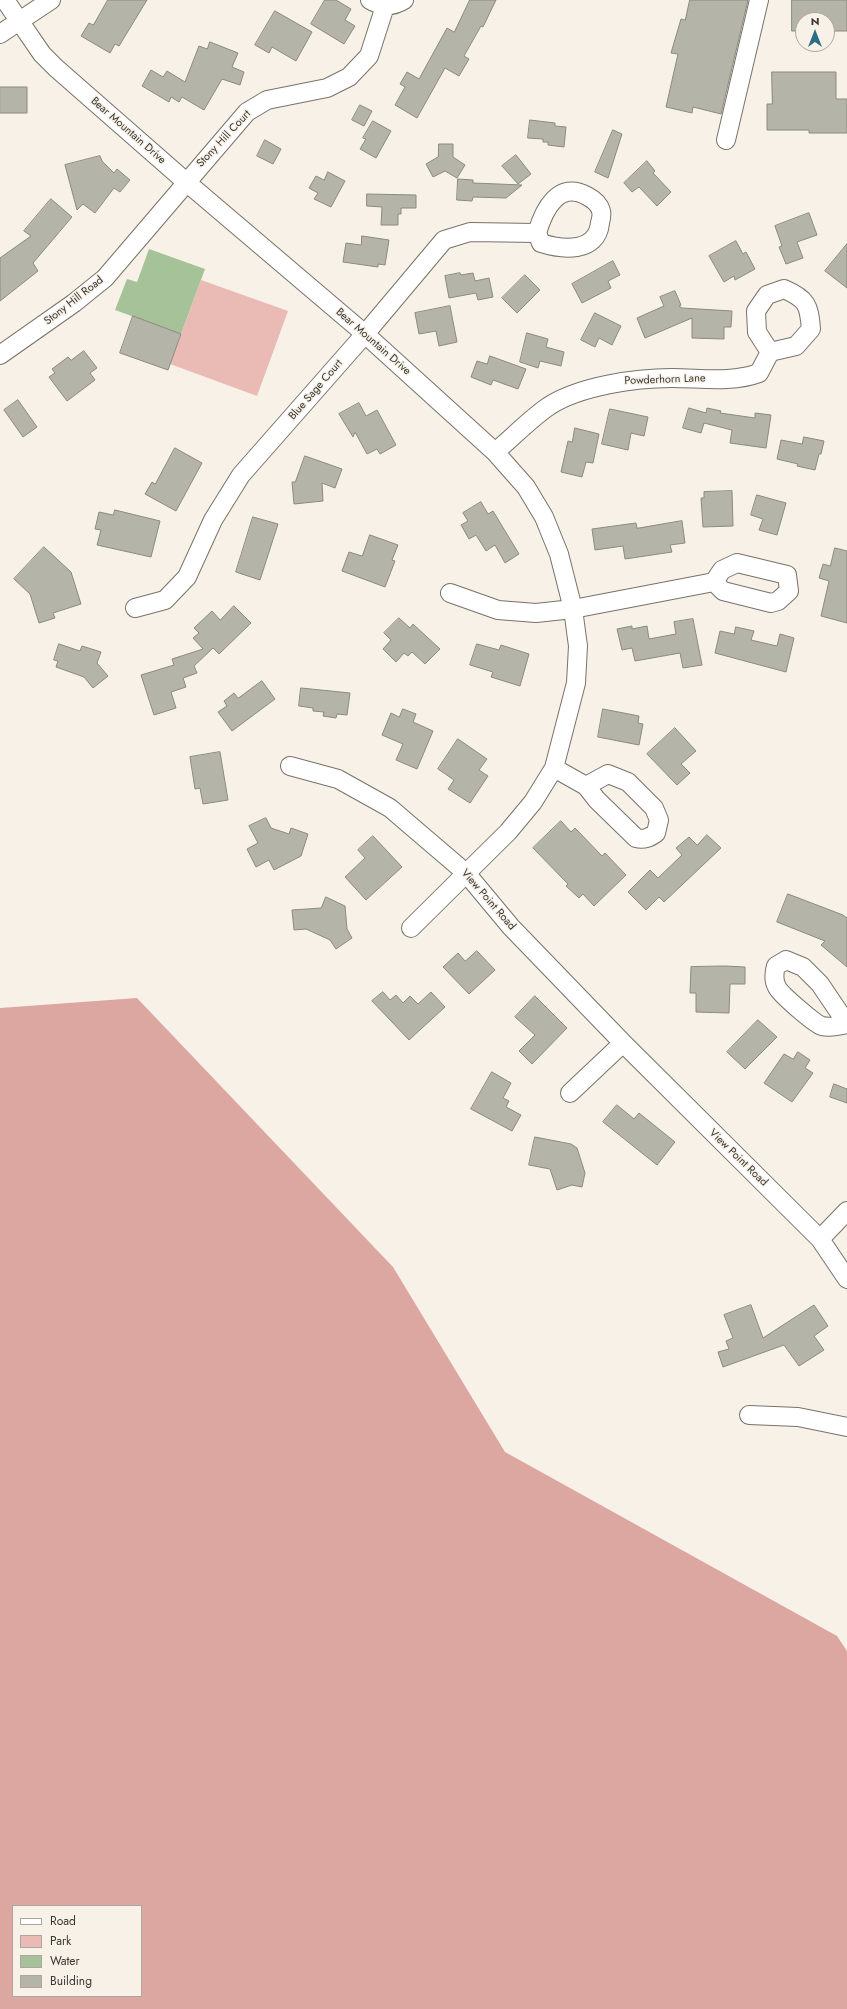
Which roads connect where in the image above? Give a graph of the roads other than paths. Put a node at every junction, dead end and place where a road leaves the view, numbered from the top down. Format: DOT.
graph roads {
  1 [pos="6,0"];
  2 [pos="51,0"];
  3 [pos="404,0"];
  4 [pos="759,0"];
  5 [pos="378,3"];
  6 [pos="19,21"];
  7 [pos="0,34"];
  8 [pos="726,140"];
  9 [pos="185,181"];
  10 [pos="537,233"];
  11 [pos="365,334"];
  12 [pos="770,352"];
  13 [pos="0,355"];
  14 [pos="495,452"];
  15 [pos="714,582"];
  16 [pos="450,593"];
  17 [pos="135,608"];
  18 [pos="574,609"];
  19 [pos="290,766"];
  20 [pos="554,768"];
  21 [pos="586,786"];
  22 [pos="466,874"];
  23 [pos="411,928"];
  24 [pos="623,1043"];
  25 [pos="570,1093"];
  26 [pos="847,1211"];
  27 [pos="820,1239"];
  28 [pos="847,1279"];
  29 [pos="749,1415"];
  30 [pos="847,1427"];
  1 -- 6 [label="street, Bear Mountain Drive"];
  2 -- 6 [label="street"];
  3 -- 5 [label="street, Stony Hill Court"];
  4 -- 8 [label="street"];
  5 -- 9 [label="street, Stony Hill Court"];
  6 -- 7 [label="street"];
  6 -- 9 [label="street, Bear Mountain Drive"];
  9 -- 11 [label="street, Bear Mountain Drive"];
  9 -- 13 [label="street, Stony Hill Road"];
  10 -- 11 [label="street, Blue Sage Court"];
  11 -- 14 [label="street, Bear Mountain Drive"];
  11 -- 17 [label="street, Blue Sage Court"];
  12 -- 14 [label="street, Powderhorn Lane"];
  14 -- 18 [label="street, Bear Mountain Drive"];
  15 -- 18 [label="street"];
  16 -- 18 [label="street"];
  18 -- 20 [label="street, Bear Mountain Drive"];
  19 -- 22 [label="street, View Point Road"];
  20 -- 21 [label="street"];
  20 -- 22 [label="street, Bear Mountain Drive"];
  22 -- 23 [label="street, Bear Mountain Drive"];
  22 -- 24 [label="street, View Point Road"];
  24 -- 25 [label="street"];
  24 -- 27 [label="street, View Point Road"];
  26 -- 27 [label="street"];
  27 -- 28 [label="street, View Point Road"];
  29 -- 30 [label="street"];
}
